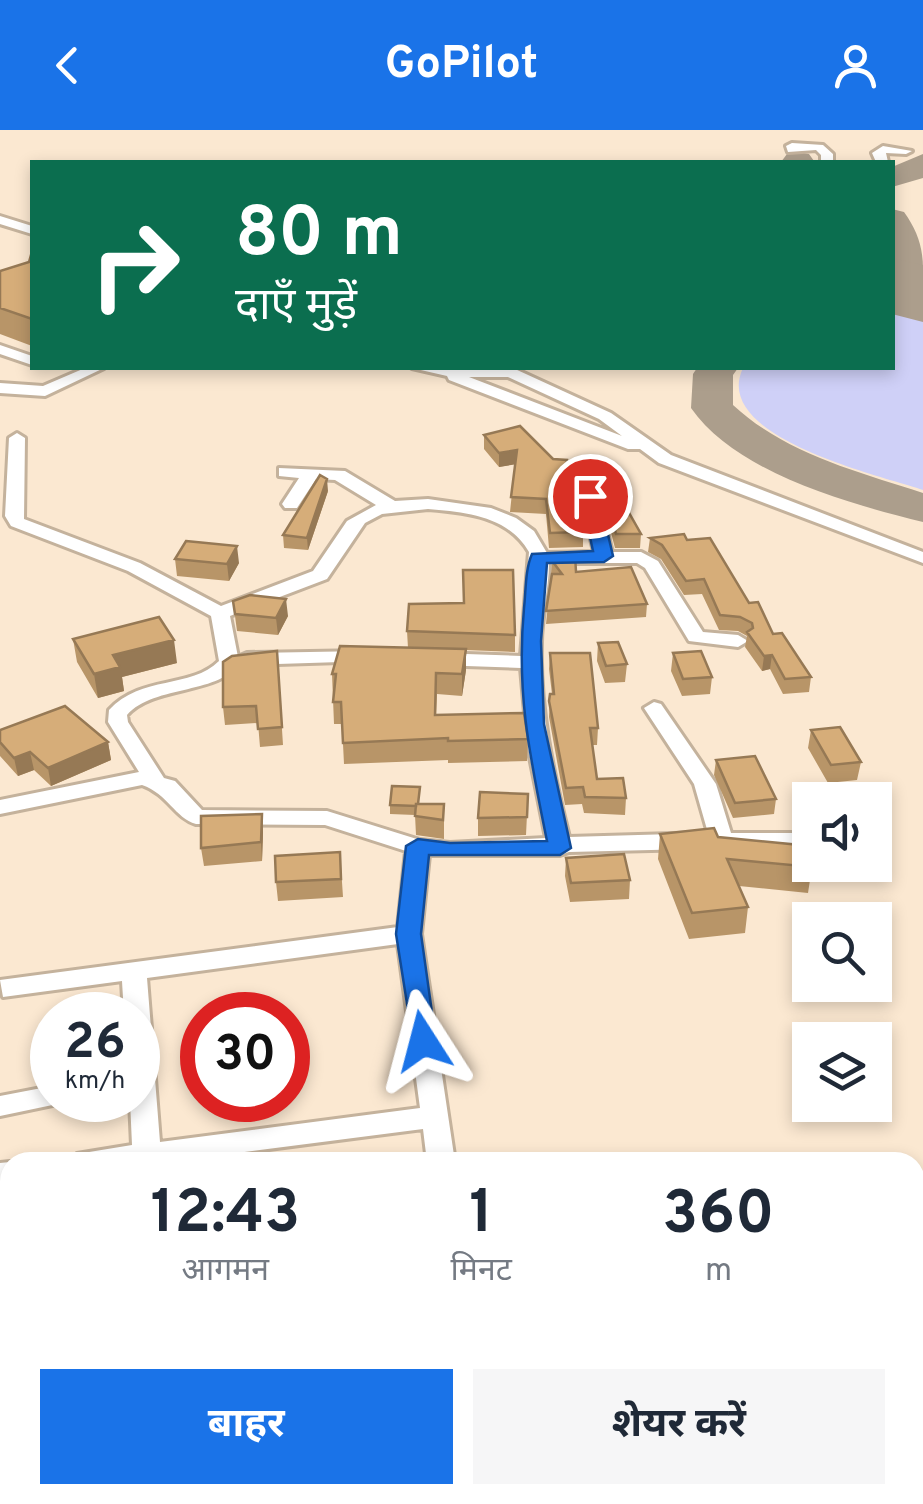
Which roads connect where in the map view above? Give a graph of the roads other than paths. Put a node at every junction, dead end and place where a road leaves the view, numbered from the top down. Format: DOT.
graph roads {
  1 [pos="792,150"];
  2 [pos="906,152"];
  3 [pos="827,160"];
  4 [pos="881,160"];
  5 [pos="0,220"];
  6 [pos="30,229"];
  7 [pos="0,349"];
  8 [pos="30,360"];
  9 [pos="56,370"];
  10 [pos="91,370"];
  11 [pos="433,370"];
  12 [pos="497,370"];
  13 [pos="497,370"];
  14 [pos="75,377"];
  15 [pos="0,388"];
  16 [pos="16,438"];
  17 [pos="285,472"];
  18 [pos="311,472"];
  19 [pos="590,496"];
  20 [pos="292,504"];
  21 [pos="390,506"];
  22 [pos="604,556"];
  23 [pos="539,558"];
  24 [pos="923,558"];
  25 [pos="220,613"];
  26 [pos="738,641"];
  27 [pos="382,658"];
  28 [pos="420,659"];
  29 [pos="229,661"];
  30 [pos="531,662"];
  31 [pos="654,708"];
  32 [pos="154,779"];
  33 [pos="0,807"];
  34 [pos="721,838"];
  35 [pos="792,840"];
  36 [pos="418,846"];
  37 [pos="560,848"];
  38 [pos="408,934"];
  39 [pos="134,970"];
  40 [pos="4,988"];
  41 [pos="136,992"];
  42 [pos="30,1100"];
  43 [pos="0,1106"];
  44 [pos="434,1116"];
  45 [pos="144,1122"];
  46 [pos="147,1152"];
  47 [pos="162,1152"];
  48 [pos="439,1152"];
  1 -- 3 [label="street"];
  2 -- 4 [label="street"];
  5 -- 6 [label="street"];
  7 -- 8 [label="street"];
  9 -- 14 [label="street"];
  10 -- 14 [label="street"];
  11 -- 12 [label="street"];
  13 -- 24 [label="street"];
  14 -- 15 [label="street"];
  16 -- 25 [label="street"];
  17 -- 18 [label="street"];
  18 -- 20 [label="street"];
  18 -- 21 [label="street"];
  19 -- 22 [label="street"];
  21 -- 23 [label="street"];
  21 -- 25 [label="street"];
  22 -- 23 [label="street"];
  22 -- 26 [label="street"];
  23 -- 30 [label="street"];
  25 -- 29 [label="street"];
  27 -- 29 [label="street"];
  28 -- 30 [label="street"];
  29 -- 32 [label="street"];
  30 -- 37 [label="street"];
  31 -- 34 [label="street"];
  32 -- 33 [label="street"];
  32 -- 36 [label="street"];
  34 -- 35 [label="street"];
  34 -- 37 [label="street"];
  36 -- 37 [label="street"];
  36 -- 38 [label="street"];
  38 -- 39 [label="street"];
  38 -- 44 [label="street"];
  39 -- 40 [label="street"];
  39 -- 41 [label="street"];
  42 -- 43 [label="street"];
  44 -- 47 [label="street"];
  44 -- 48 [label="street"];
  45 -- 46 [label="street"];
}
